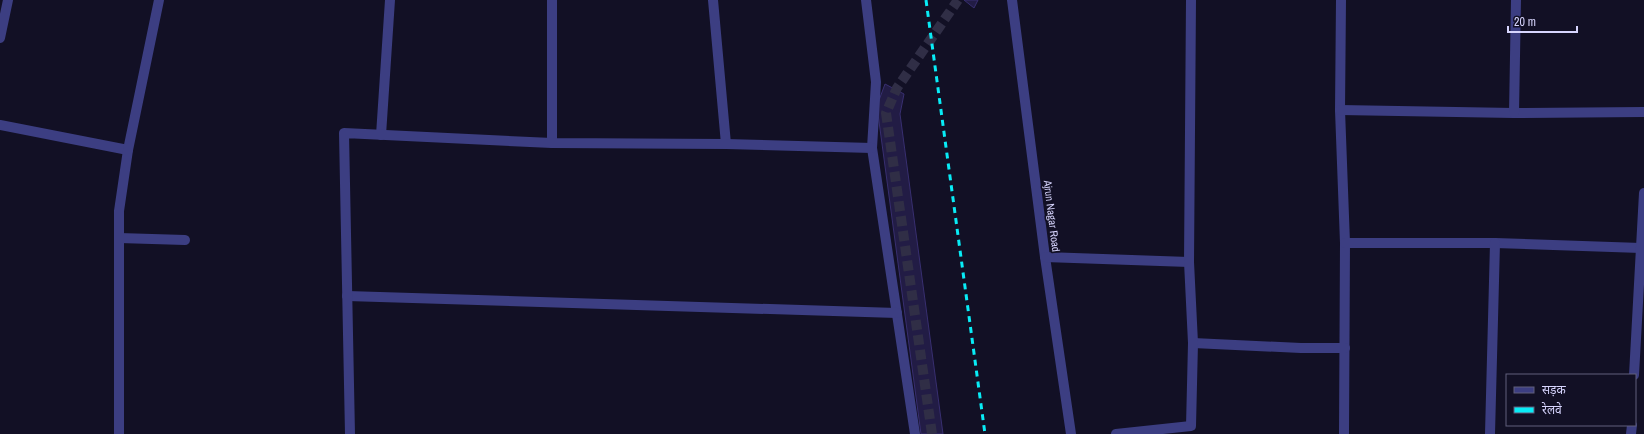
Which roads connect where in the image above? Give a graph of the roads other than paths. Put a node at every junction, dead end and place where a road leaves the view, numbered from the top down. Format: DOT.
graph roads {
  1 [pos="8,0"];
  2 [pos="160,0"];
  3 [pos="390,0"];
  4 [pos="552,0"];
  5 [pos="712,0"];
  6 [pos="866,0"];
  7 [pos="1012,0"];
  8 [pos="1191,0"];
  9 [pos="1341,0"];
  10 [pos="1516,0"];
  11 [pos="0,38"];
  12 [pos="1340,110"];
  13 [pos="1644,112"];
  14 [pos="1514,113"];
  15 [pos="0,125"];
  16 [pos="380,135"];
  17 [pos="552,143"];
  18 [pos="726,144"];
  19 [pos="872,148"];
  20 [pos="128,150"];
  21 [pos="1644,193"];
  22 [pos="119,238"];
  23 [pos="185,240"];
  24 [pos="1345,243"];
  25 [pos="1495,243"];
  26 [pos="1641,248"];
  27 [pos="1045,257"];
  28 [pos="1189,262"];
  29 [pos="347,296"];
  30 [pos="897,313"];
  31 [pos="1193,343"];
  32 [pos="1345,348"];
  33 [pos="1634,374"];
  34 [pos="119,434"];
  35 [pos="350,434"];
  36 [pos="915,434"];
  37 [pos="1071,434"];
  38 [pos="1116,434"];
  39 [pos="1344,434"];
  40 [pos="1490,434"];
  1 -- 11 [label="street"];
  2 -- 20 [label="street"];
  3 -- 16 [label="street"];
  4 -- 17 [label="street"];
  5 -- 18 [label="street"];
  6 -- 19 [label="street"];
  7 -- 27 [label="street, Ajrun Nagar Road"];
  8 -- 28 [label="street"];
  9 -- 12 [label="street"];
  10 -- 14 [label="street"];
  12 -- 14 [label="street"];
  12 -- 24 [label="street"];
  13 -- 14 [label="street"];
  15 -- 20 [label="street"];
  16 -- 17 [label="street"];
  16 -- 29 [label="street"];
  17 -- 18 [label="street"];
  18 -- 19 [label="street"];
  19 -- 30 [label="street"];
  20 -- 22 [label="street"];
  21 -- 26 [label="street"];
  22 -- 23 [label="street"];
  22 -- 34 [label="street"];
  24 -- 25 [label="street"];
  24 -- 32 [label="street"];
  25 -- 26 [label="street"];
  25 -- 40 [label="street"];
  26 -- 33 [label="street"];
  27 -- 28 [label="street"];
  27 -- 37 [label="street, Ajrun Nagar Road"];
  28 -- 31 [label="street"];
  29 -- 30 [label="street"];
  29 -- 35 [label="street"];
  30 -- 36 [label="street"];
  31 -- 32 [label="street"];
  31 -- 38 [label="street"];
  32 -- 39 [label="street"];
}
